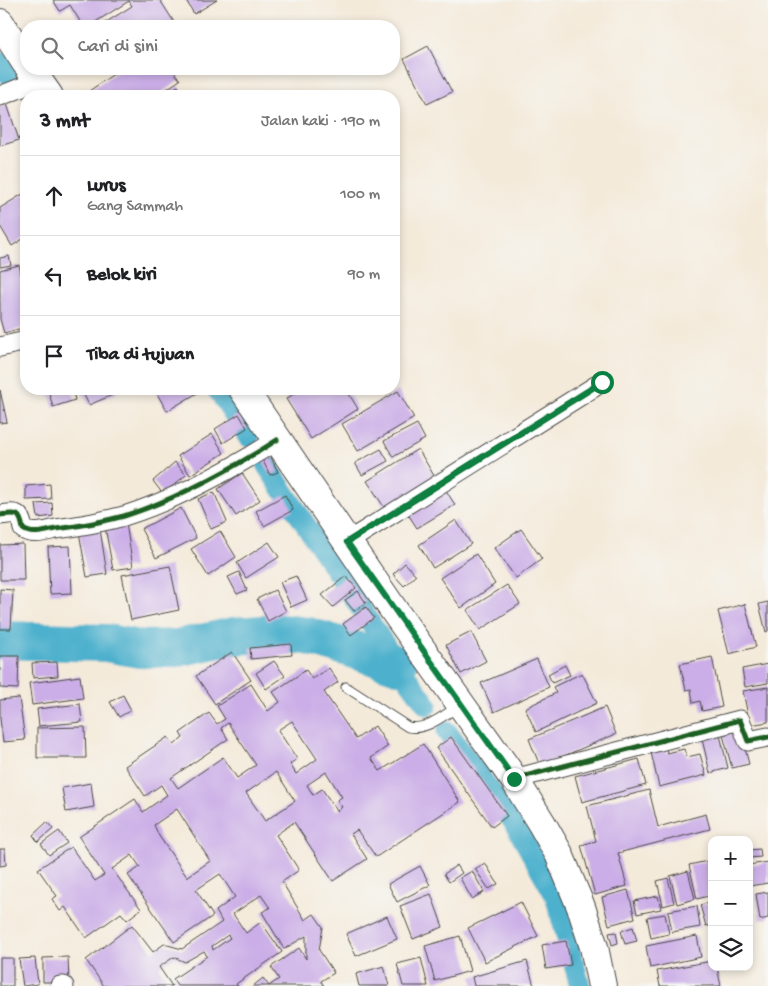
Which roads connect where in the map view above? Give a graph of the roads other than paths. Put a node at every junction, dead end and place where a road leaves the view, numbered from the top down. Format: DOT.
graph roads {
  1 [pos="0,23"];
  2 [pos="20,53"];
  3 [pos="36,77"];
  4 [pos="0,96"];
  5 [pos="20,342"];
  6 [pos="0,347"];
  7 [pos="602,382"];
  8 [pos="247,395"];
  9 [pos="278,440"];
  10 [pos="0,515"];
  11 [pos="347,542"];
  12 [pos="346,687"];
  13 [pos="461,704"];
  14 [pos="768,737"];
  15 [pos="514,779"];
  16 [pos="602,986"];
  1 -- 2 [label="main road"];
  3 -- 4 [label="street"];
  5 -- 6 [label="street"];
  7 -- 11 [label="street"];
  8 -- 9 [label="main road"];
  9 -- 10 [label="street"];
  9 -- 11 [label="main road"];
  11 -- 13 [label="main road"];
  12 -- 13 [label="lane"];
  13 -- 15 [label="main road"];
  14 -- 15 [label="street"];
  15 -- 16 [label="main road"];
}
